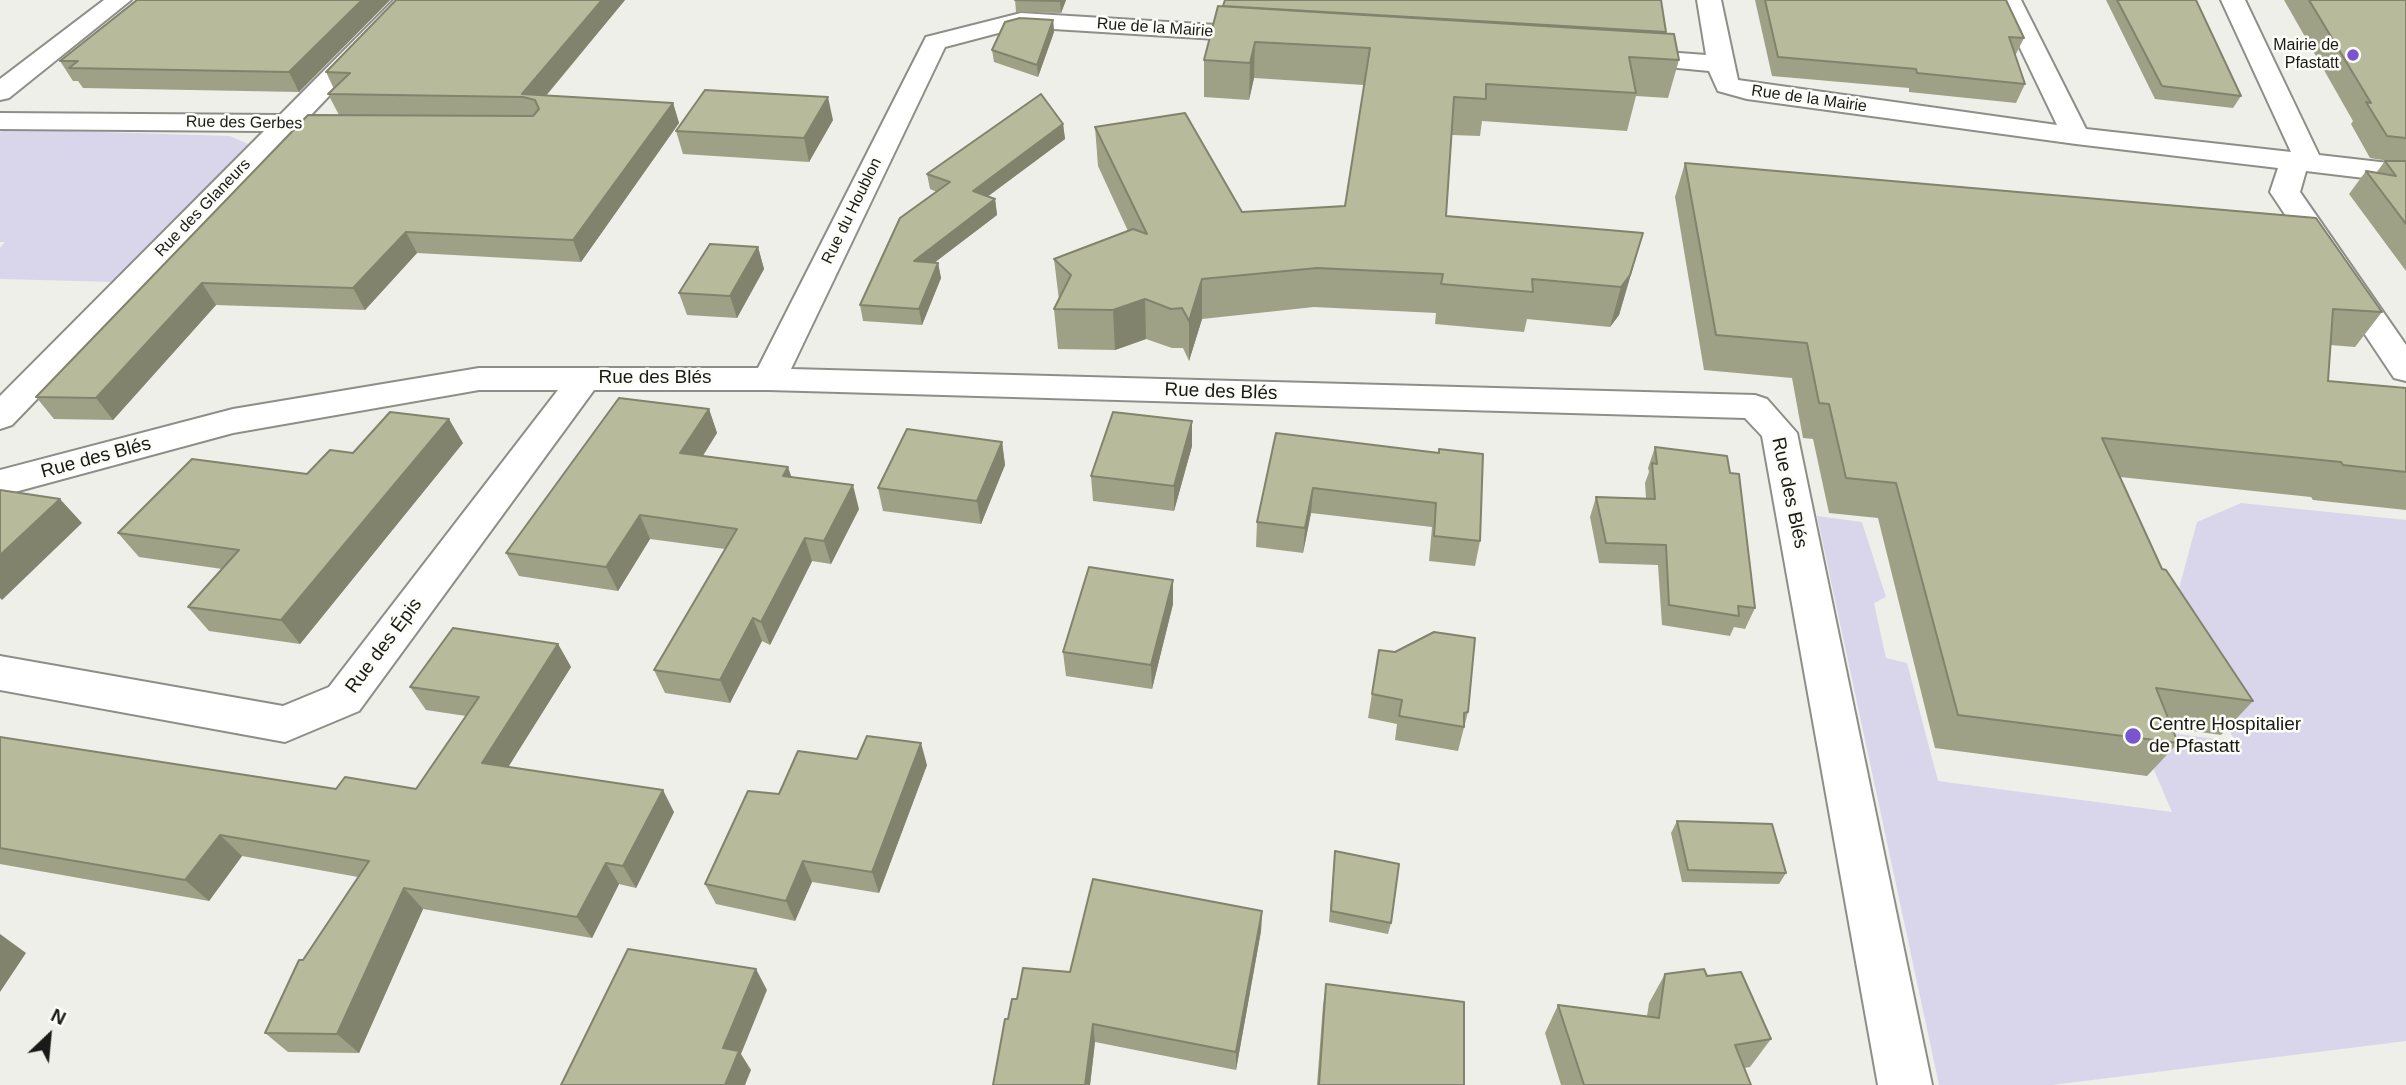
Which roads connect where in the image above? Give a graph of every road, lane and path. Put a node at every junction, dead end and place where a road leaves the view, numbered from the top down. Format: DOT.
graph roads {
  1 [pos="119,0"];
  2 [pos="408,0"];
  3 [pos="1709,0"];
  4 [pos="2009,0"];
  5 [pos="2233,0"];
  6 [pos="1296,37"];
  7 [pos="935,43"];
  8 [pos="1599,55"];
  9 [pos="1720,64"];
  10 [pos="0,92"];
  11 [pos="0,121"];
  12 [pos="286,123"];
  13 [pos="330,124"];
  14 [pos="2076,135"];
  15 [pos="2298,162"];
  16 [pos="2406,174"];
  17 [pos="2406,370"];
  18 [pos="585,378"];
  19 [pos="769,379"];
  20 [pos="0,417"];
  21 [pos="0,483"];
  22 [pos="0,673"];
  23 [pos="1905,1085"];
  1 -- 10 [label="street"];
  2 -- 12 [label="street, Rue des Glaneurs"];
  3 -- 9 [label="street"];
  4 -- 14 [label="street"];
  5 -- 15 [label="street"];
  6 -- 7 [label="street, Rue de la Mairie"];
  7 -- 19 [label="street, Rue du Houblon"];
  8 -- 9 [label="street"];
  9 -- 14 [label="street, Rue de la Mairie"];
  11 -- 12 [label="street, Rue des Gerbes"];
  12 -- 13 [label="street, Rue des Gerbes"];
  12 -- 20 [label="street, Rue des Glaneurs"];
  14 -- 15 [label="street, Rue de la Mairie"];
  15 -- 16 [label="street, Rue de la Mairie"];
  15 -- 17 [label="street"];
  18 -- 19 [label="street, Rue des Blés"];
  18 -- 21 [label="street, Rue des Blés"];
  18 -- 22 [label="street, Rue des Épis"];
  19 -- 23 [label="street, Rue des Blés"];
}
